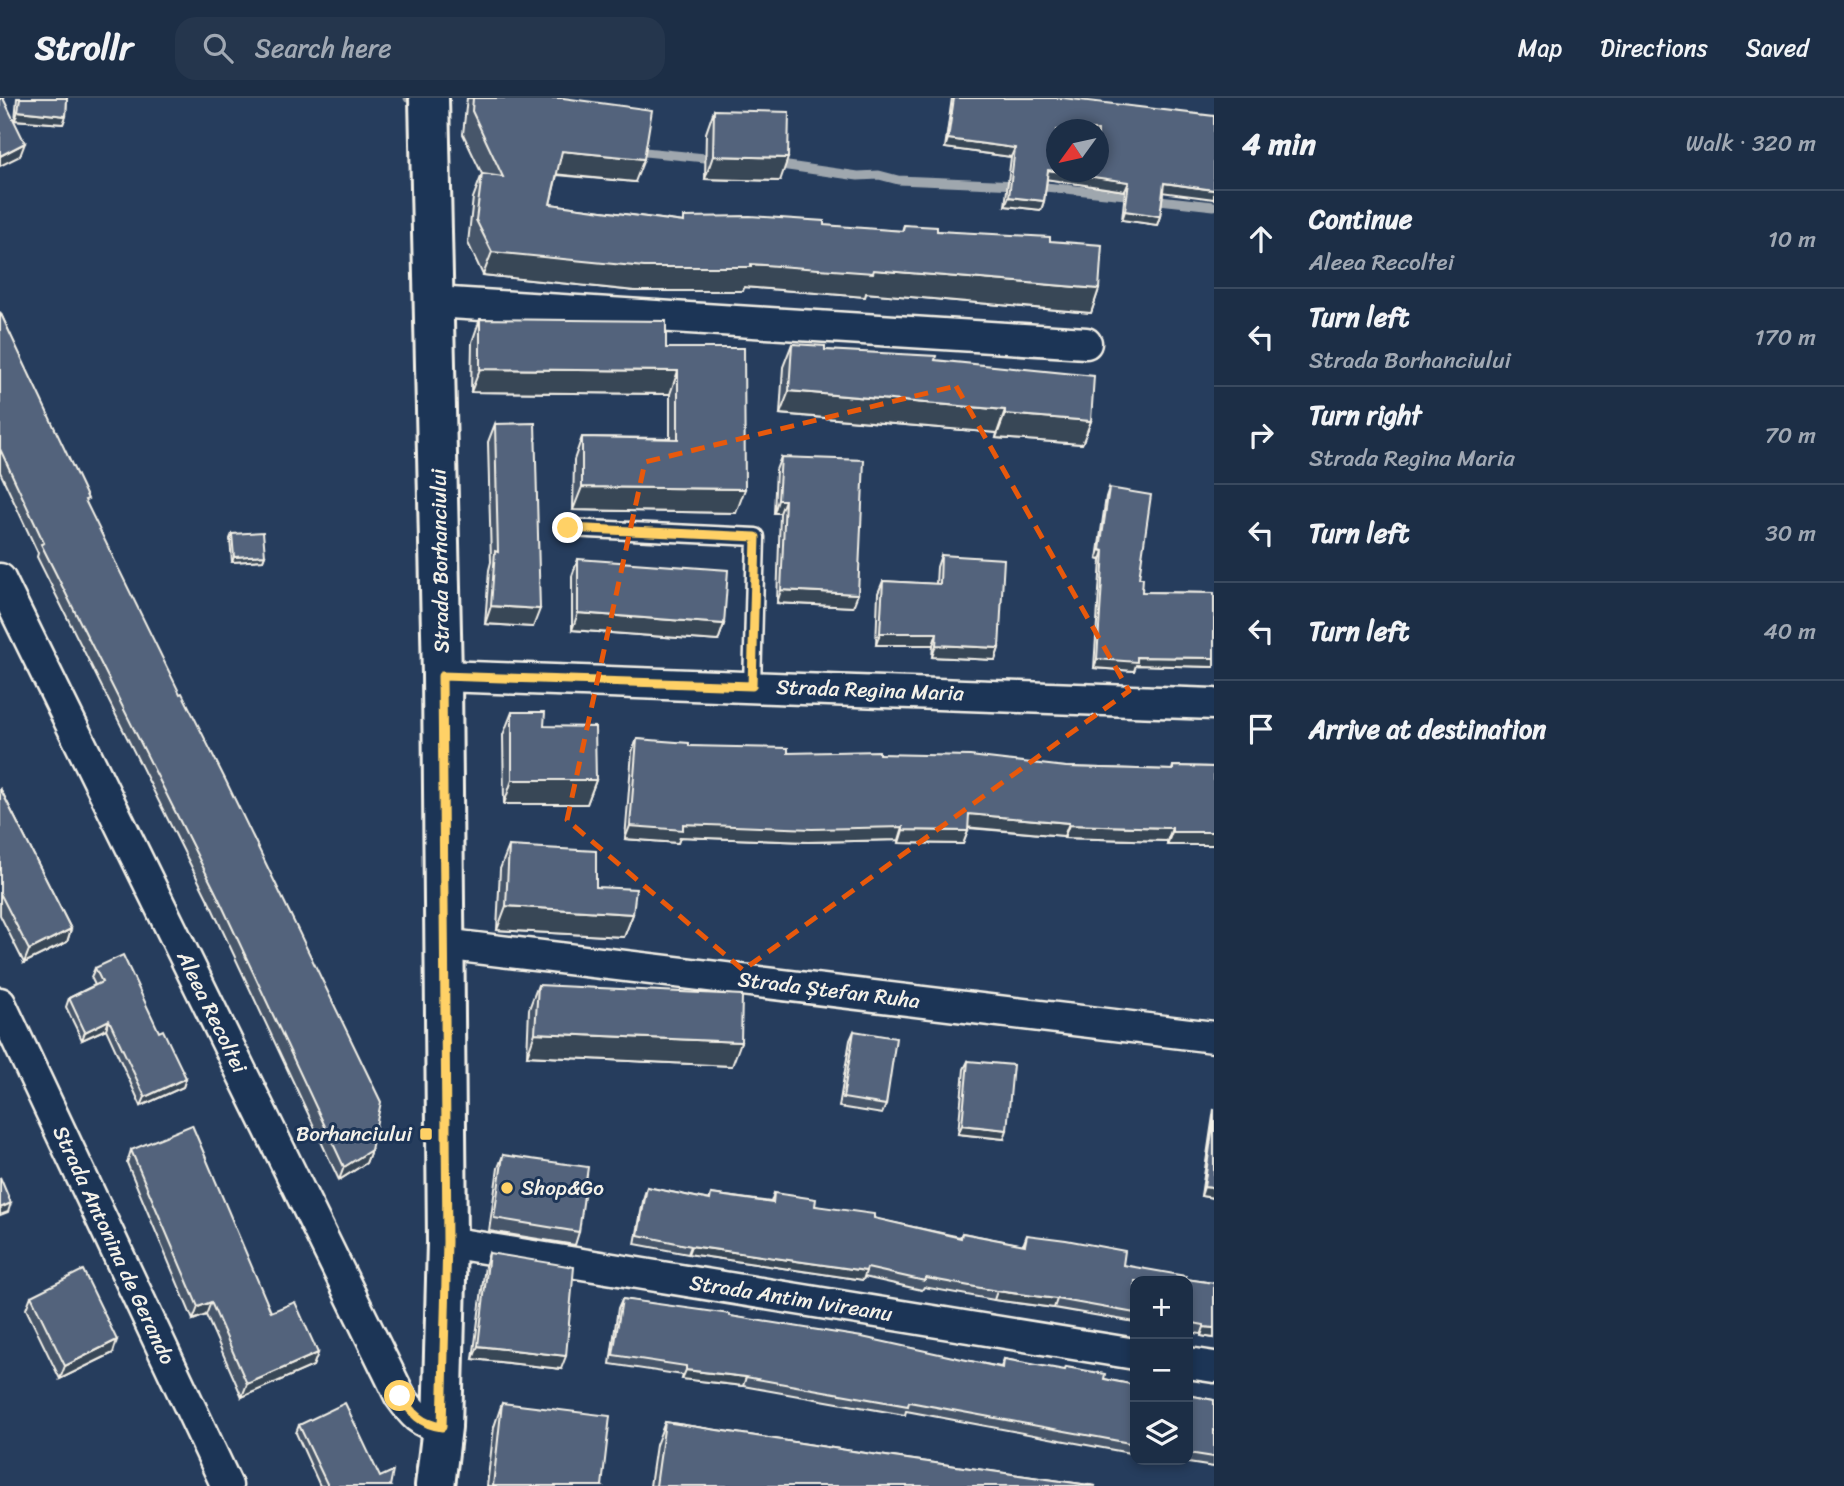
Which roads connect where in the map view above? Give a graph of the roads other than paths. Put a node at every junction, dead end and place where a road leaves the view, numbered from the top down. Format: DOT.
graph roads {
  1 [pos="429,98"];
  2 [pos="433,302"];
  3 [pos="1086,343"];
  4 [pos="568,528"];
  5 [pos="0,579"];
  6 [pos="442,676"];
  7 [pos="752,686"];
  8 [pos="1214,704"];
  9 [pos="443,944"];
  10 [pos="0,1003"];
  11 [pos="1214,1037"];
  12 [pos="447,1242"];
  13 [pos="1130,1353"];
  14 [pos="1193,1364"];
  15 [pos="1214,1367"];
  16 [pos="442,1427"];
  17 [pos="227,1486"];
  18 [pos="435,1486"];
  1 -- 2 [label="main road, Strada Borhanciului"];
  2 -- 3 [label="street"];
  2 -- 6 [label="main road, Strada Borhanciului"];
  4 -- 7 [label="lane"];
  5 -- 16 [label="street, Aleea Recoltei"];
  6 -- 7 [label="street, Strada Regina Maria"];
  6 -- 9 [label="main road, Strada Borhanciului"];
  7 -- 8 [label="street, Strada Regina Maria"];
  9 -- 11 [label="street, Strada Ștefan Ruha"];
  9 -- 12 [label="main road, Strada Borhanciului"];
  10 -- 17 [label="street, Strada Antonina de Gerando"];
  12 -- 13 [label="street, Strada Antim Ivireanu"];
  12 -- 16 [label="main road, Strada Borhanciului"];
  14 -- 15 [label="street"];
  16 -- 18 [label="main road, Strada Borhanciului"];
}
